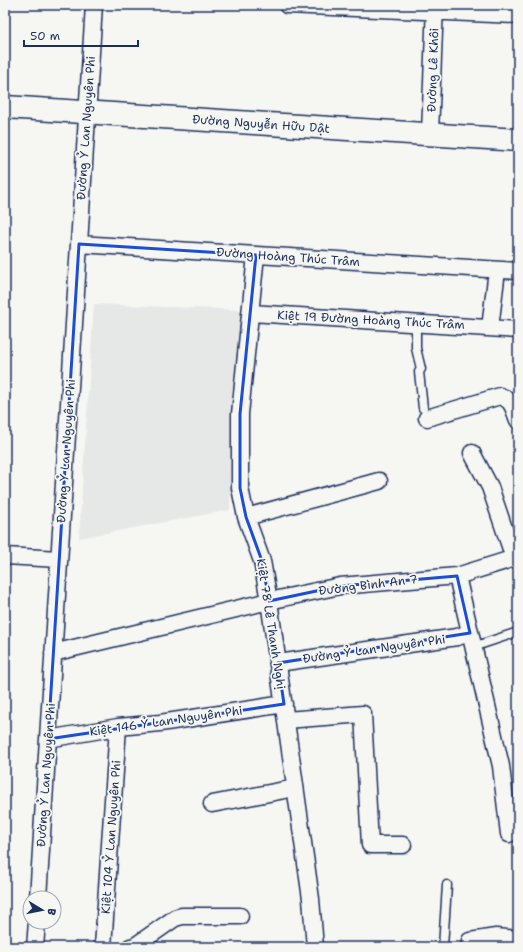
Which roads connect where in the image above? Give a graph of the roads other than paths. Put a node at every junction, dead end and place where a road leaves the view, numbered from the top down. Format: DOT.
graph roads {
  1 [pos="94,5"];
  2 [pos="287,5"];
  3 [pos="435,8"];
  4 [pos="518,15"];
  5 [pos="5,107"];
  6 [pos="87,112"];
  7 [pos="430,134"];
  8 [pos="518,140"];
  9 [pos="79,244"];
  10 [pos="256,255"];
  11 [pos="496,270"];
  12 [pos="518,271"];
  13 [pos="251,313"];
  14 [pos="416,323"];
  15 [pos="490,328"];
  16 [pos="518,330"];
  17 [pos="425,413"];
  18 [pos="518,420"];
  19 [pos="472,453"];
  20 [pos="379,481"];
  21 [pos="246,517"];
  22 [pos="5,556"];
  23 [pos="516,558"];
  24 [pos="59,559"];
  25 [pos="457,576"];
  26 [pos="269,601"];
  27 [pos="518,632"];
  28 [pos="471,640"];
  29 [pos="53,653"];
  30 [pos="278,663"];
  31 [pos="284,704"];
  32 [pos="286,720"];
  33 [pos="118,726"];
  34 [pos="48,739"];
  35 [pos="296,788"];
  36 [pos="212,804"];
  37 [pos="509,834"];
  38 [pos="403,845"];
  39 [pos="447,885"];
  40 [pos="39,890"];
  41 [pos="240,916"];
  42 [pos="36,930"];
  43 [pos="518,939"];
  44 [pos="35,947"];
  45 [pos="103,947"];
  46 [pos="130,947"];
  47 [pos="315,947"];
  48 [pos="443,947"];
  49 [pos="469,947"];
  1 -- 6 [label="street, Đường Ỷ Lan Nguyên Phi"];
  2 -- 3 [label="street"];
  3 -- 4 [label="street"];
  3 -- 7 [label="street, Đường Lê Khôi"];
  5 -- 6 [label="street, Đường Nguyễn Hữu Dật"];
  6 -- 7 [label="street, Đường Nguyễn Hữu Dật"];
  6 -- 9 [label="street, Đường Ỷ Lan Nguyên Phi"];
  7 -- 8 [label="street, Đường Nguyễn Hữu Dật"];
  9 -- 10 [label="street, Đường Hoàng Thúc Trâm"];
  9 -- 24 [label="street, Đường Ỷ Lan Nguyên Phi"];
  10 -- 11 [label="street, Đường Hoàng Thúc Trâm"];
  10 -- 13 [label="street, Kiệt 78 Lê Thanh Nghị"];
  11 -- 12 [label="street, Đường Hoàng Thúc Trâm"];
  11 -- 15 [label="street"];
  13 -- 14 [label="street, Kiệt 19 Đường Hoàng Thúc Trâm"];
  13 -- 21 [label="street, Kiệt 78 Lê Thanh Nghị"];
  14 -- 15 [label="street, Kiệt 19 Đường Hoàng Thúc Trâm"];
  14 -- 17 [label="lane"];
  15 -- 16 [label="street"];
  17 -- 18 [label="street"];
  19 -- 23 [label="street"];
  20 -- 21 [label="street"];
  21 -- 26 [label="street, Kiệt 78 Lê Thanh Nghị"];
  22 -- 24 [label="street"];
  23 -- 25 [label="street, Đường Bình An 7"];
  24 -- 29 [label="street, Đường Ỷ Lan Nguyên Phi"];
  25 -- 26 [label="street, Đường Bình An 7"];
  25 -- 28 [label="street"];
  26 -- 29 [label="street, Đường Bình An 7"];
  26 -- 30 [label="street, Kiệt 78 Lê Thanh Nghị"];
  27 -- 28 [label="lane, Đường Ỷ Lan Nguyên Phi"];
  28 -- 30 [label="street, Đường Ỷ Lan Nguyên Phi"];
  28 -- 37 [label="street"];
  29 -- 34 [label="street, Đường Ỷ Lan Nguyên Phi"];
  30 -- 31 [label="street, Kiệt 78 Lê Thanh Nghị"];
  31 -- 32 [label="street, Kiệt 78 Lê Thanh Nghị"];
  31 -- 33 [label="street, Kiệt 146 Ỷ Lan Nguyên Phi"];
  32 -- 35 [label="street, Kiệt 78 Lê Thanh Nghị"];
  32 -- 38 [label="street"];
  33 -- 34 [label="street, Kiệt 146 Ỷ Lan Nguyên Phi"];
  33 -- 45 [label="street, Kiệt 104 Ỷ Lan Nguyên Phi"];
  34 -- 40 [label="street, Đường Ỷ Lan Nguyên Phi"];
  35 -- 36 [label="street"];
  35 -- 47 [label="street, Kiệt 78 Lê Thanh Nghị"];
  39 -- 48 [label="lane"];
  41 -- 46 [label="street"];
  42 -- 44 [label="street"];
  43 -- 49 [label="street"];
}
